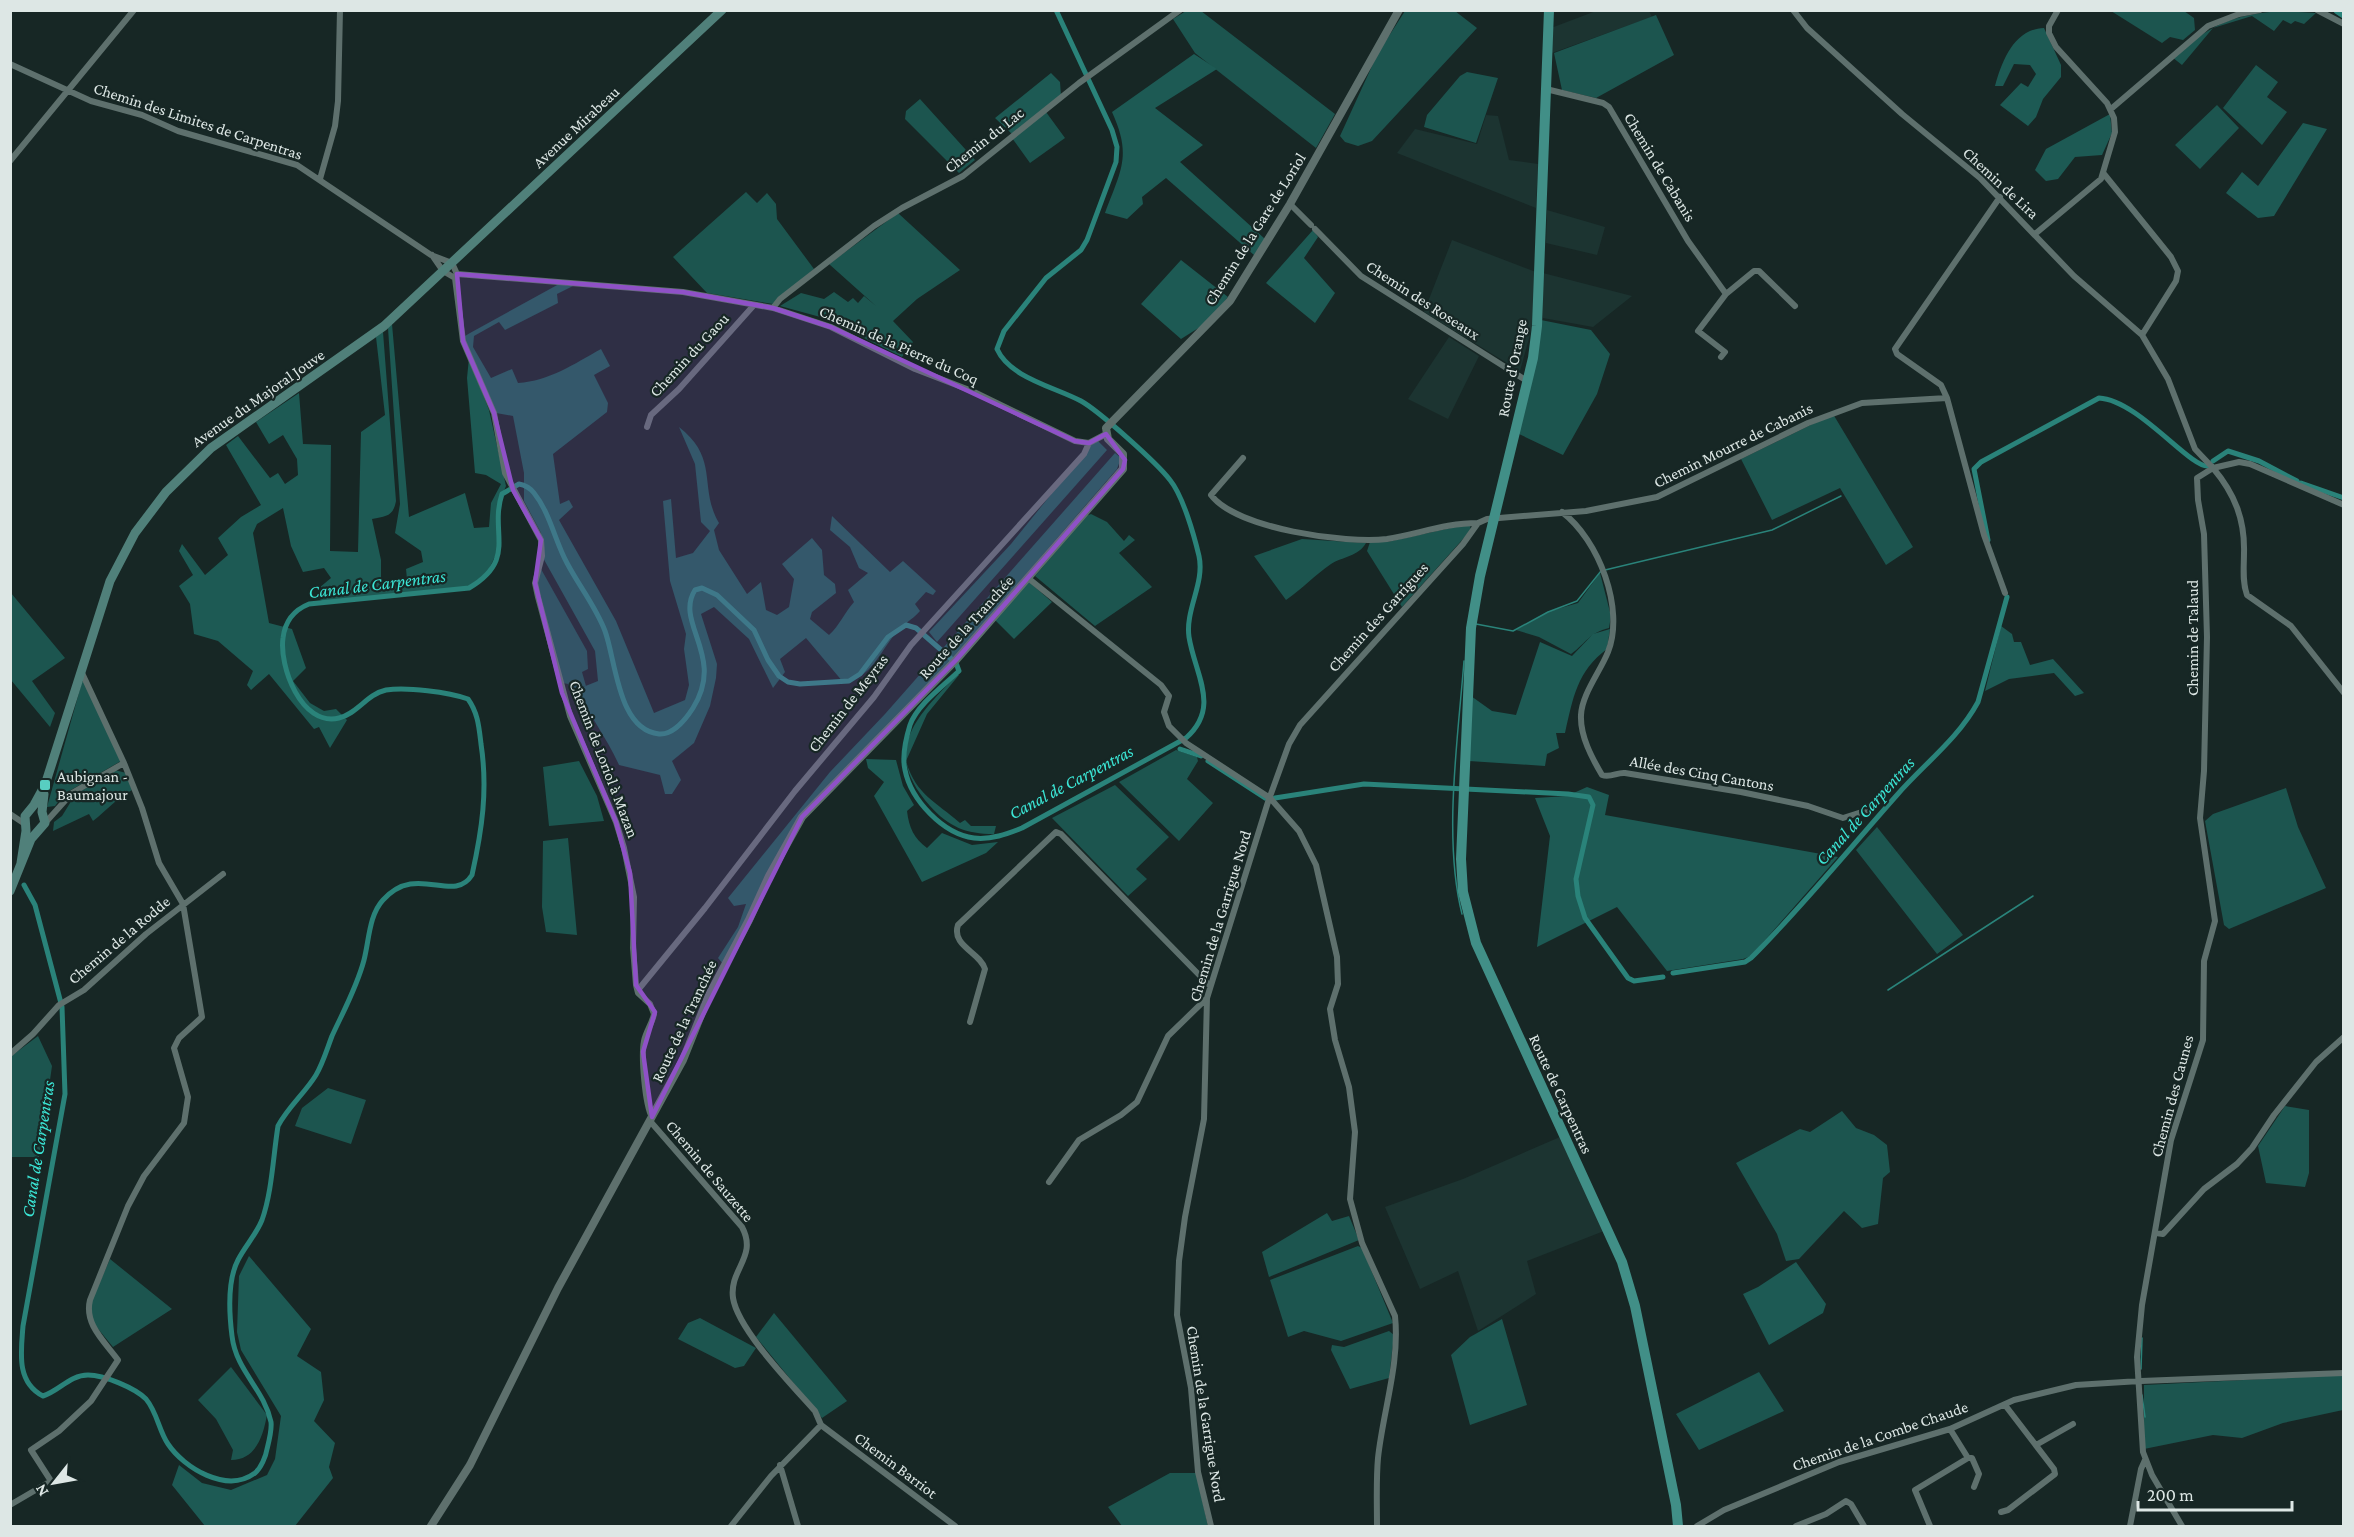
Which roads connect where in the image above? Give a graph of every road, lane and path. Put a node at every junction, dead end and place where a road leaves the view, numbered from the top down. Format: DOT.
graph roads {
  1 [pos="134,10"];
  2 [pos="340,10"];
  3 [pos="722,10"];
  4 [pos="1180,10"];
  5 [pos="1399,10"];
  6 [pos="1549,10"];
  7 [pos="1794,10"];
  8 [pos="2058,10"];
  9 [pos="2260,10"];
  10 [pos="2317,10"];
  11 [pos="2343,24"];
  12 [pos="10,64"];
  13 [pos="1546,89"];
  14 [pos="68,90"];
  15 [pos="2111,109"];
  16 [pos="10,161"];
  17 [pos="2104,174"];
  18 [pos="321,179"];
  19 [pos="2000,197"];
  20 [pos="1290,204"];
  21 [pos="2035,234"];
  22 [pos="431,255"];
  23 [pos="448,266"];
  24 [pos="456,276"];
  25 [pos="1726,294"];
  26 [pos="754,305"];
  27 [pos="1795,306"];
  28 [pos="773,308"];
  29 [pos="2142,335"];
  30 [pos="1721,357"];
  31 [pos="1527,381"];
  32 [pos="1948,400"];
  33 [pos="647,427"];
  34 [pos="1108,427"];
  35 [pos="1089,443"];
  36 [pos="1243,458"];
  37 [pos="2213,468"];
  38 [pos="2343,505"];
  39 [pos="1562,512"];
  40 [pos="1494,517"];
  41 [pos="1478,523"];
  42 [pos="1029,577"];
  43 [pos="2005,593"];
  44 [pos="80,669"];
  45 [pos="1467,691"];
  46 [pos="2343,693"];
  47 [pos="1289,744"];
  48 [pos="124,763"];
  49 [pos="45,785"];
  50 [pos="1270,798"];
  51 [pos="1868,810"];
  52 [pos="28,811"];
  53 [pos="10,814"];
  54 [pos="43,816"];
  55 [pos="2200,818"];
  56 [pos="25,825"];
  57 [pos="37,830"];
  58 [pos="21,862"];
  59 [pos="223,874"];
  60 [pos="10,891"];
  61 [pos="183,904"];
  62 [pos="1210,986"];
  63 [pos="638,990"];
  64 [pos="1207,998"];
  65 [pos="970,1022"];
  66 [pos="2343,1037"];
  67 [pos="10,1054"];
  68 [pos="651,1119"];
  69 [pos="1049,1182"];
  70 [pos="2156,1233"];
  71 [pos="2343,1373"];
  72 [pos="2140,1381"];
  73 [pos="2005,1405"];
  74 [pos="2073,1424"];
  75 [pos="821,1425"];
  76 [pos="1950,1429"];
  77 [pos="2036,1445"];
  78 [pos="1968,1458"];
  79 [pos="2145,1460"];
  80 [pos="780,1465"];
  81 [pos="1974,1487"];
  82 [pos="1676,1504"];
  83 [pos="10,1505"];
  84 [pos="2001,1512"];
  85 [pos="1703,1524"];
  86 [pos="1685,1526"];
  87 [pos="1800,1526"];
  88 [pos="431,1527"];
  89 [pos="731,1527"];
  90 [pos="798,1527"];
  91 [pos="955,1527"];
  92 [pos="1211,1527"];
  93 [pos="1377,1527"];
  94 [pos="1678,1527"];
  95 [pos="1697,1527"];
  96 [pos="1864,1527"];
  97 [pos="1930,1527"];
  98 [pos="2130,1527"];
  99 [pos="2182,1527"];
  1 -- 14 [label="street"];
  2 -- 18 [label="street"];
  3 -- 23 [label="main road, Avenue Mirabeau"];
  4 -- 28 [label="street, Chemin du Lac"];
  5 -- 20 [label="street, Chemin de la Gare de Loriol"];
  6 -- 13 [label="main road, Route d'Orange"];
  7 -- 19 [label="street, Chemin de Lira"];
  8 -- 15 [label="street"];
  9 -- 15 [label="street"];
  10 -- 11 [label="street"];
  12 -- 14 [label="street, Chemin des Limites de Carpentras"];
  13 -- 25 [label="street, Chemin de Cabanis"];
  13 -- 31 [label="main road, Route d'Orange"];
  14 -- 16 [label="street"];
  14 -- 18 [label="street, Chemin des Limites de Carpentras"];
  15 -- 17 [label="street"];
  17 -- 21 [label="street, Chemin de Lira"];
  17 -- 29 [label="street"];
  18 -- 22 [label="street, Chemin des Limites de Carpentras"];
  19 -- 21 [label="street, Chemin de Lira"];
  19 -- 32 [label="street"];
  20 -- 31 [label="street, Chemin des Roseaux"];
  20 -- 34 [label="street, Chemin de la Gare de Loriol"];
  21 -- 29 [label="street"];
  22 -- 23 [label="street, Chemin des Limites de Carpentras"];
  22 -- 23 [label="street, Chemin des Limites de Carpentras"];
  23 -- 24 [label="street"];
  23 -- 24 [label="street, Chemin de Loriol à Mazan"];
  23 -- 44 [label="main road, Avenue du Majoral Jouve"];
  24 -- 26 [label="street, Chemin de la Pierre du Coq"];
  24 -- 63 [label="street, Chemin de Loriol à Mazan"];
  25 -- 27 [label="street"];
  25 -- 30 [label="street"];
  26 -- 28 [label="street, Chemin de la Pierre du Coq"];
  26 -- 33 [label="street, Chemin du Gaou"];
  28 -- 35 [label="street, Chemin de la Pierre du Coq"];
  29 -- 37 [label="street"];
  31 -- 40 [label="main road, Route d'Orange"];
  32 -- 39 [label="street, Chemin Mourre de Cabanis"];
  32 -- 43 [label="street"];
  34 -- 35 [label="street"];
  34 -- 42 [label="street"];
  35 -- 63 [label="street, Chemin de Meyras"];
  36 -- 41 [label="street"];
  37 -- 38 [label="street"];
  37 -- 46 [label="street"];
  37 -- 55 [label="street, Chemin de Talaud"];
  39 -- 40 [label="street, Chemin Mourre de Cabanis"];
  39 -- 51 [label="street, Allée des Cinq Cantons"];
  40 -- 41 [label="street"];
  40 -- 45 [label="main road, Route d'Orange"];
  41 -- 47 [label="street, Chemin des Garrigues"];
  42 -- 50 [label="street"];
  42 -- 68 [label="street, Route de la Tranchée"];
  44 -- 48 [label="street"];
  44 -- 49 [label="main road, Avenue du Majoral Jouve"];
  45 -- 82 [label="main road, Route de Carpentras"];
  47 -- 50 [label="street, Chemin de la Garrigue Nord"];
  48 -- 54 [label="street"];
  48 -- 61 [label="street"];
  49 -- 52 [label="main road, Avenue du Majoral Jouve"];
  49 -- 54 [label="main road, Avenue du Majoral Jouve"];
  50 -- 62 [label="street, Chemin de la Garrigue Nord"];
  50 -- 93 [label="street"];
  52 -- 53 [label="street"];
  52 -- 54 [label="main road"];
  52 -- 56 [label="main road, Avenue du Majoral Jouve"];
  53 -- 56 [label="street"];
  54 -- 57 [label="main road, Avenue du Majoral Jouve"];
  55 -- 70 [label="street, Chemin des Caunes"];
  56 -- 57 [label="main road"];
  56 -- 58 [label="main road, Avenue du Majoral Jouve"];
  57 -- 58 [label="main road, Avenue du Majoral Jouve"];
  58 -- 60 [label="main road, Avenue du Majoral Jouve"];
  59 -- 61 [label="street, Chemin de la Rodde"];
  61 -- 67 [label="street, Chemin de la Rodde"];
  61 -- 83 [label="street"];
  62 -- 64 [label="street, Chemin de la Garrigue Nord"];
  62 -- 65 [label="street"];
  63 -- 68 [label="street, Chemin de Loriol à Mazan"];
  64 -- 69 [label="street"];
  64 -- 92 [label="street, Chemin de la Garrigue Nord"];
  66 -- 70 [label="street"];
  68 -- 75 [label="street, Chemin de Sauzette"];
  68 -- 88 [label="street, Route de la Tranchée"];
  70 -- 72 [label="street, Chemin des Caunes"];
  71 -- 72 [label="street, Chemin de la Combe Chaude"];
  72 -- 73 [label="street, Chemin de la Combe Chaude"];
  72 -- 79 [label="street, Chemin des Caunes"];
  73 -- 76 [label="street, Chemin de la Combe Chaude"];
  73 -- 77 [label="street"];
  74 -- 77 [label="street"];
  75 -- 80 [label="street"];
  75 -- 91 [label="street, Chemin Barriot"];
  76 -- 78 [label="street"];
  76 -- 85 [label="street, Chemin de la Combe Chaude"];
  77 -- 84 [label="street"];
  78 -- 81 [label="street"];
  78 -- 97 [label="street"];
  79 -- 98 [label="street"];
  79 -- 99 [label="street"];
  80 -- 89 [label="street"];
  80 -- 90 [label="street"];
  82 -- 86 [label="main road"];
  82 -- 94 [label="main road"];
  85 -- 95 [label="street, Chemin de la Combe Chaude"];
  87 -- 96 [label="street"];
}
